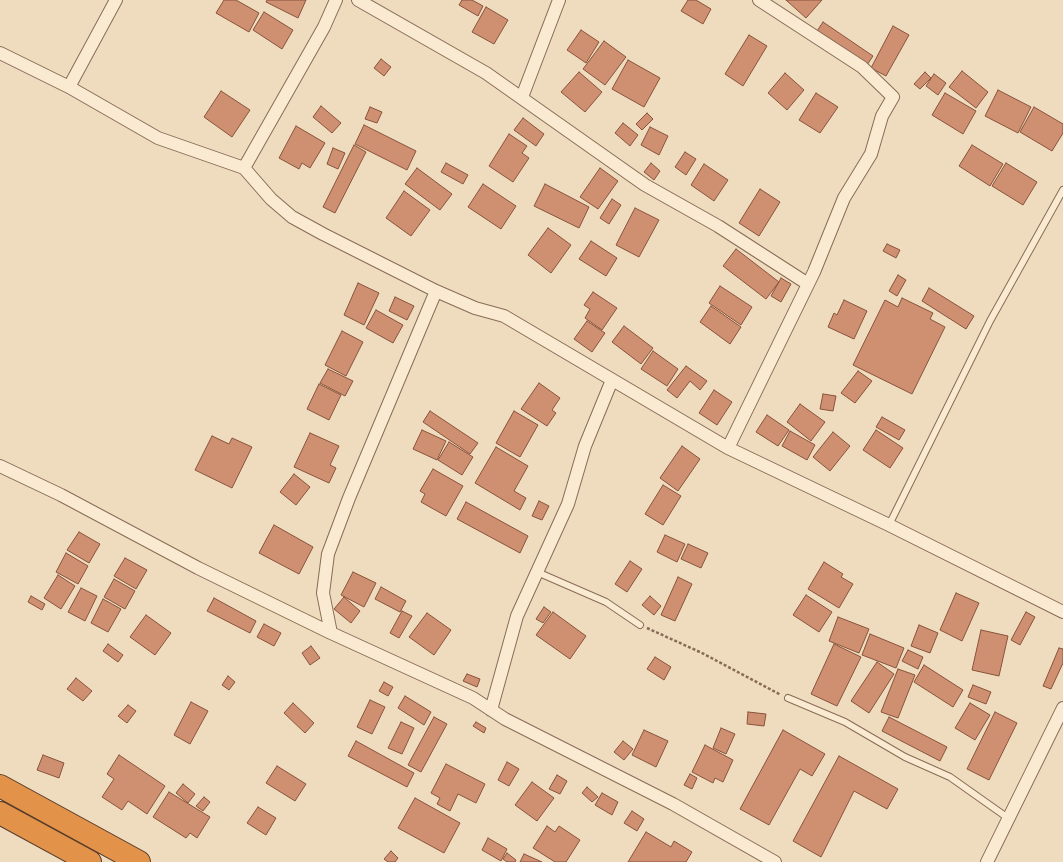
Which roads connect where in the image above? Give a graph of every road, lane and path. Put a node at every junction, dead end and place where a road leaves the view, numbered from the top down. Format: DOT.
graph roads {
  1 [pos="116,0"];
  2 [pos="336,0"];
  3 [pos="358,0"];
  4 [pos="559,0"];
  5 [pos="759,0"];
  6 [pos="0,53"];
  7 [pos="69,87"];
  8 [pos="522,97"];
  9 [pos="244,168"];
  10 [pos="1063,190"];
  11 [pos="808,284"];
  12 [pos="436,291"];
  13 [pos="612,380"];
  14 [pos="728,448"];
  15 [pos="0,466"];
  16 [pos="889,525"];
  17 [pos="538,572"];
  18 [pos="1063,612"];
  19 [pos="640,625"];
  20 [pos="331,633"];
  21 [pos="788,698"];
  22 [pos="1063,708"];
  23 [pos="491,710"];
  24 [pos="0,786"];
  25 [pos="0,813"];
  26 [pos="1008,818"];
  27 [pos="90,862"];
  28 [pos="139,862"];
  29 [pos="775,862"];
  30 [pos="987,862"];
  1 -- 7 [label="street"];
  2 -- 9 [label="street"];
  3 -- 8 [label="street"];
  4 -- 8 [label="street"];
  5 -- 11 [label="street"];
  6 -- 7 [label="street"];
  7 -- 9 [label="street"];
  8 -- 11 [label="street"];
  9 -- 12 [label="street"];
  10 -- 16 [label="lane"];
  11 -- 14 [label="street"];
  12 -- 13 [label="street"];
  12 -- 20 [label="street"];
  13 -- 14 [label="street"];
  13 -- 17 [label="street"];
  14 -- 16 [label="street"];
  15 -- 20 [label="street"];
  16 -- 18 [label="street"];
  17 -- 19 [label="lane"];
  17 -- 23 [label="street"];
  19 -- 21 [label="path"];
  20 -- 23 [label="street"];
  21 -- 26 [label="lane"];
  22 -- 26 [label="street"];
  23 -- 29 [label="street"];
  24 -- 28 [label="highway"];
  25 -- 27 [label="highway"];
  26 -- 30 [label="street"];
}
